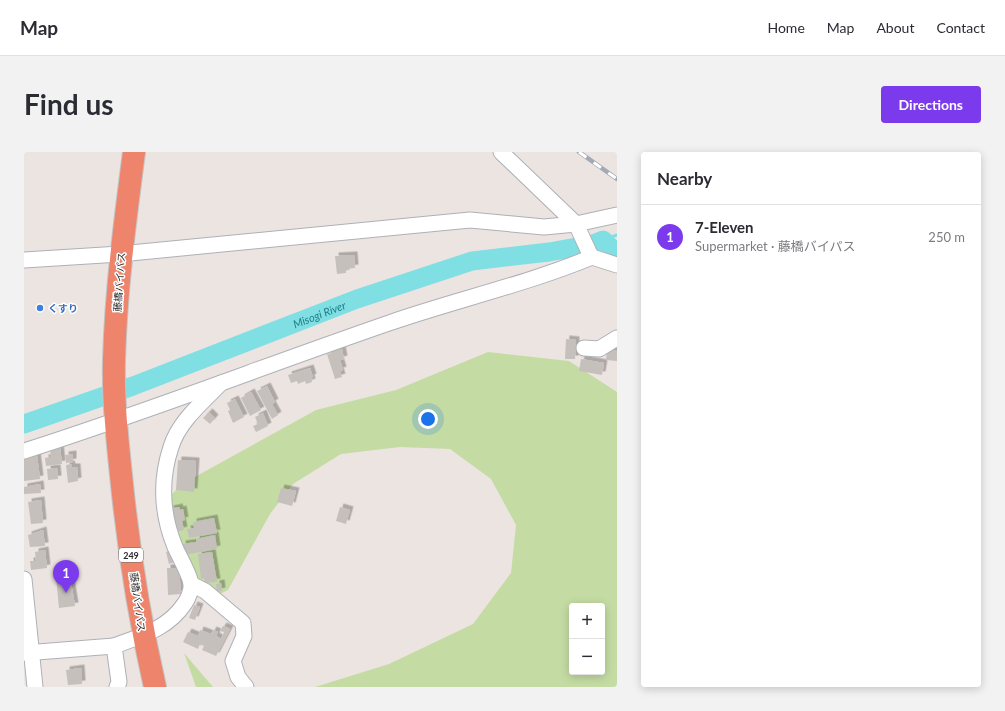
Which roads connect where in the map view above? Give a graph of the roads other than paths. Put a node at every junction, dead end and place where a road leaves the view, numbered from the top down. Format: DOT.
graph roads {
  1 [pos="134,152"];
  2 [pos="501,152"];
  3 [pos="617,214"];
  4 [pos="580,230"];
  5 [pos="120,254"];
  6 [pos="591,255"];
  7 [pos="24,260"];
  8 [pos="617,265"];
  9 [pos="617,338"];
  10 [pos="584,348"];
  11 [pos="223,381"];
  12 [pos="116,417"];
  13 [pos="24,451"];
  14 [pos="24,579"];
  15 [pos="191,584"];
  16 [pos="143,636"];
  17 [pos="114,646"];
  18 [pos="28,653"];
  19 [pos="35,687"];
  20 [pos="117,687"];
  21 [pos="154,687"];
  22 [pos="246,687"];
  1 -- 5 [label="highway, 藤橋バイパス / 249"];
  2 -- 4 [label="street"];
  3 -- 4 [label="street"];
  4 -- 5 [label="street"];
  4 -- 6 [label="street"];
  5 -- 7 [label="street"];
  5 -- 12 [label="highway, 藤橋バイパス / 249"];
  6 -- 8 [label="street"];
  6 -- 11 [label="street"];
  9 -- 10 [label="street"];
  11 -- 12 [label="street"];
  11 -- 15 [label="street"];
  12 -- 13 [label="street"];
  12 -- 16 [label="highway, 藤橋バイパス / 249"];
  14 -- 18 [label="street"];
  15 -- 16 [label="street"];
  15 -- 22 [label="street"];
  16 -- 17 [label="street"];
  16 -- 21 [label="highway, 藤橋バイパス / 249"];
  17 -- 18 [label="street"];
  17 -- 20 [label="street"];
  18 -- 19 [label="street"];
}
